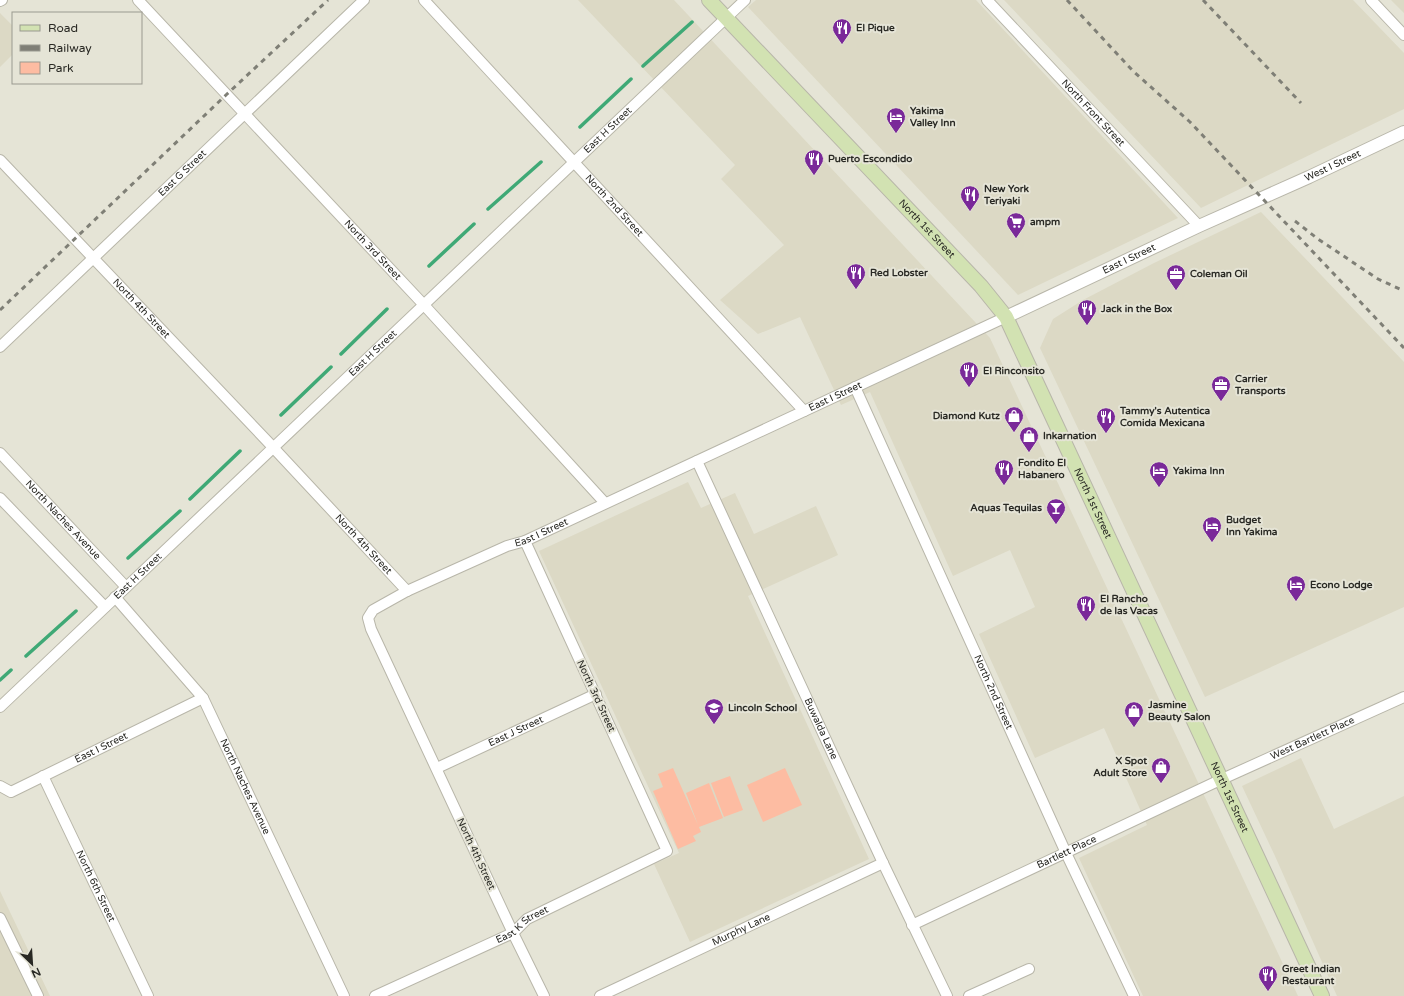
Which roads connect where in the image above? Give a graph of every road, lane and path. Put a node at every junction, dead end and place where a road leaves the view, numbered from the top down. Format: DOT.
graph roads {
  1 [pos="138,0"];
  2 [pos="364,0"];
  3 [pos="424,0"];
  4 [pos="709,0"];
  5 [pos="745,0"];
  6 [pos="987,0"];
  7 [pos="1371,0"];
  8 [pos="726,18"];
  9 [pos="1404,35"];
  10 [pos="244,114"];
  11 [pos="1404,132"];
  12 [pos="0,160"];
  13 [pos="575,162"];
  14 [pos="1261,197"];
  15 [pos="1199,226"];
  16 [pos="93,258"];
  17 [pos="424,305"];
  18 [pos="1006,317"];
  19 [pos="0,347"];
  20 [pos="856,387"];
  21 [pos="804,411"];
  22 [pos="274,448"];
  23 [pos="0,453"];
  24 [pos="697,461"];
  25 [pos="0,498"];
  26 [pos="605,503"];
  27 [pos="525,541"];
  28 [pos="126,587"];
  29 [pos="407,591"];
  30 [pos="115,597"];
  31 [pos="105,607"];
  32 [pos="596,694"];
  33 [pos="1404,697"];
  34 [pos="203,698"];
  35 [pos="0,707"];
  36 [pos="437,768"];
  37 [pos="43,776"];
  38 [pos="1220,780"];
  39 [pos="0,786"];
  40 [pos="667,851"];
  41 [pos="1066,853"];
  42 [pos="883,863"];
  43 [pos="0,918"];
  44 [pos="912,925"];
  45 [pos="513,932"];
  46 [pos="1029,968"];
  47 [pos="38,996"];
  48 [pos="148,996"];
  49 [pos="344,996"];
  50 [pos="375,996"];
  51 [pos="544,996"];
  52 [pos="600,996"];
  53 [pos="947,996"];
  54 [pos="969,996"];
  55 [pos="1134,996"];
  56 [pos="1322,996"];
  1 -- 10 [label="street, North 3rd Street"];
  2 -- 10 [label="street, East G Street"];
  3 -- 13 [label="street, North 2nd Street"];
  4 -- 8 [label="main road, North 1st Street"];
  5 -- 8 [label="street, East H Street"];
  6 -- 15 [label="street, North Front Street"];
  7 -- 9 [label="street"];
  8 -- 13 [label="street, East H Street"];
  8 -- 18 [label="main road, North 1st Street"];
  10 -- 16 [label="street, East G Street"];
  10 -- 17 [label="street, North 3rd Street"];
  11 -- 14 [label="street, West I Street"];
  12 -- 16 [label="street, North 4th Street"];
  13 -- 17 [label="street, East H Street"];
  13 -- 21 [label="street, North 2nd Street"];
  14 -- 15 [label="street, East I Street"];
  15 -- 18 [label="street, East I Street"];
  16 -- 19 [label="street, East G Street"];
  16 -- 22 [label="street, North 4th Street"];
  17 -- 22 [label="street, East H Street"];
  17 -- 26 [label="street, North 3rd Street"];
  18 -- 20 [label="street, East I Street"];
  18 -- 38 [label="main road, North 1st Street"];
  20 -- 21 [label="street, East I Street"];
  20 -- 41 [label="street, North 2nd Street"];
  21 -- 24 [label="street, East I Street"];
  22 -- 28 [label="street, East H Street"];
  22 -- 29 [label="street, North 4th Street"];
  23 -- 28 [label="street, North Naches Avenue"];
  24 -- 26 [label="street, East I Street"];
  24 -- 42 [label="street, Buwalda Lane"];
  25 -- 31 [label="street"];
  26 -- 27 [label="street, East I Street"];
  27 -- 29 [label="street, East I Street"];
  27 -- 32 [label="street, North 3rd Street"];
  28 -- 30 [label="street, East H Street"];
  29 -- 36 [label="street, North 4th Street"];
  30 -- 31 [label="street, East H Street"];
  30 -- 34 [label="street, North Naches Avenue"];
  31 -- 35 [label="street, East H Street"];
  32 -- 36 [label="street, East J Street"];
  32 -- 40 [label="street, North 3rd Street"];
  33 -- 38 [label="street, West Bartlett Place"];
  34 -- 37 [label="street, East I Street"];
  34 -- 49 [label="street, North Naches Avenue"];
  36 -- 45 [label="street, North 4th Street"];
  37 -- 39 [label="street, East I Street"];
  37 -- 48 [label="street, North 6th Street"];
  38 -- 41 [label="street, Bartlett Place"];
  38 -- 56 [label="main road, North 1st Street"];
  40 -- 45 [label="street, East K Street"];
  41 -- 44 [label="street, Bartlett Place"];
  41 -- 55 [label="street, North 2nd Street"];
  42 -- 44 [label="street, Buwalda Lane"];
  42 -- 52 [label="street, Murphy Lane"];
  43 -- 47 [label="street"];
  44 -- 53 [label="street, Buwalda Lane"];
  45 -- 50 [label="street, East K Street"];
  45 -- 51 [label="street, North 4th Street"];
  46 -- 54 [label="street"];
}
